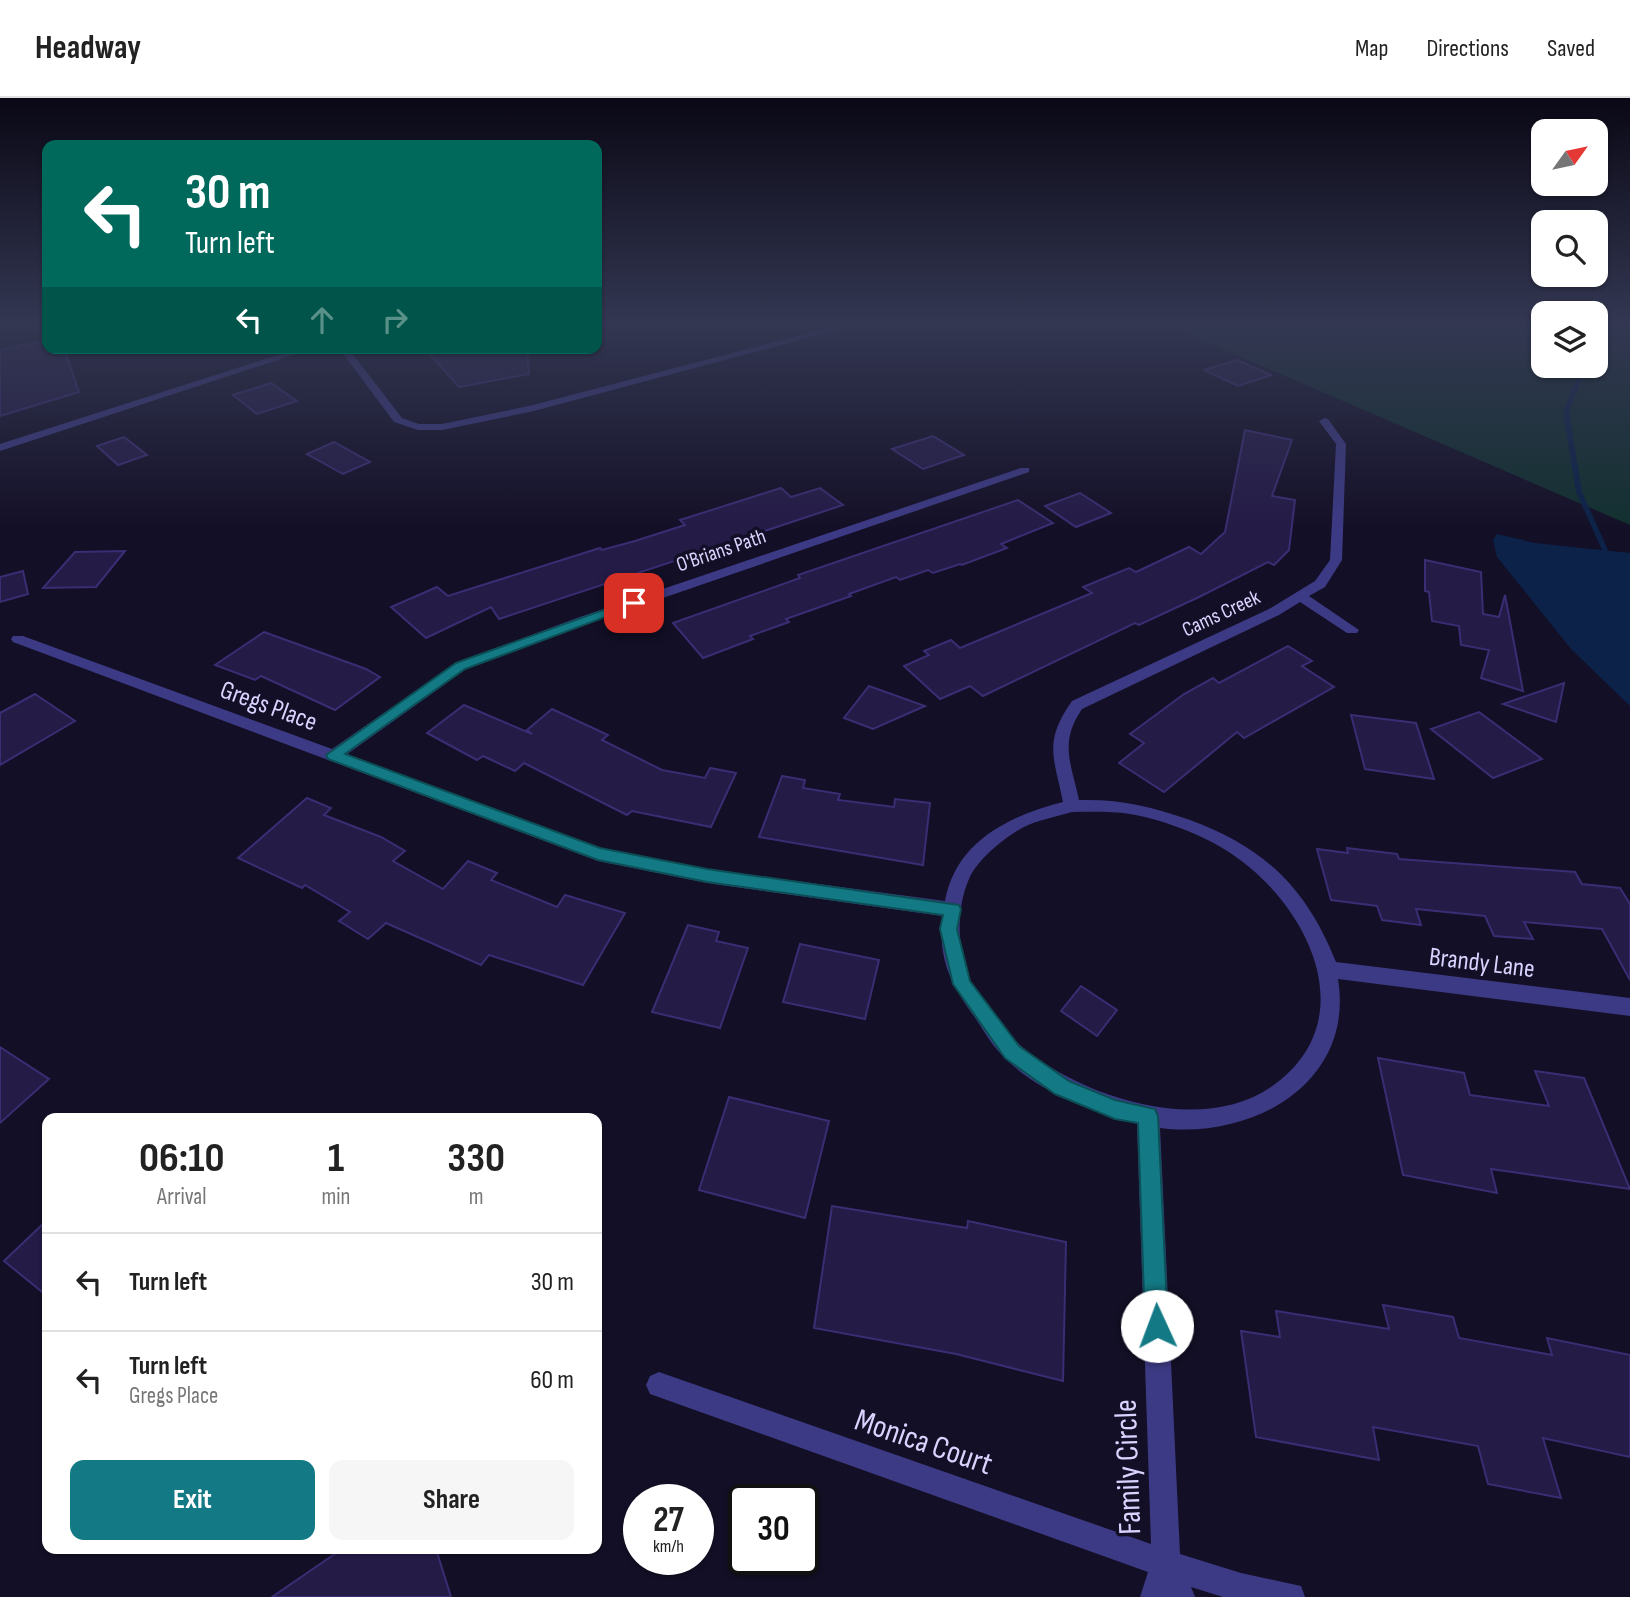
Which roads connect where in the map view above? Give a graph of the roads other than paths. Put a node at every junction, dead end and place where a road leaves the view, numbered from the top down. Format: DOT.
graph roads {
  1 [pos="177,391"];
  2 [pos="376,391"];
  3 [pos="599,391"];
  4 [pos="1324,421"];
  5 [pos="0,448"];
  6 [pos="1025,470"];
  7 [pos="1300,596"];
  8 [pos="1352,630"];
  9 [pos="18,639"];
  10 [pos="333,755"];
  11 [pos="1072,806"];
  12 [pos="953,909"];
  13 [pos="1328,969"];
  14 [pos="1630,1007"];
  15 [pos="1148,1116"];
  16 [pos="659,1385"];
  17 [pos="1166,1564"];
  18 [pos="1155,1597"];
  19 [pos="1180,1597"];
  20 [pos="1290,1597"];
  1 -- 5 [label="street"];
  2 -- 3 [label="street"];
  4 -- 7 [label="street, Cams Creek"];
  6 -- 10 [label="street, O'Brians Path"];
  7 -- 8 [label="street"];
  7 -- 11 [label="street, Cams Creek"];
  9 -- 10 [label="street, Gregs Place"];
  10 -- 12 [label="street, Gregs Place"];
  11 -- 12 [label="street"];
  11 -- 13 [label="street"];
  12 -- 15 [label="street"];
  13 -- 14 [label="street, Brandy Lane"];
  13 -- 15 [label="street"];
  15 -- 17 [label="street, Family Circle"];
  16 -- 17 [label="street, Monica Court"];
  17 -- 18 [label="street, Family Circle"];
  17 -- 19 [label="street, Family Circle"];
  17 -- 20 [label="street, Monica Court"];
}
